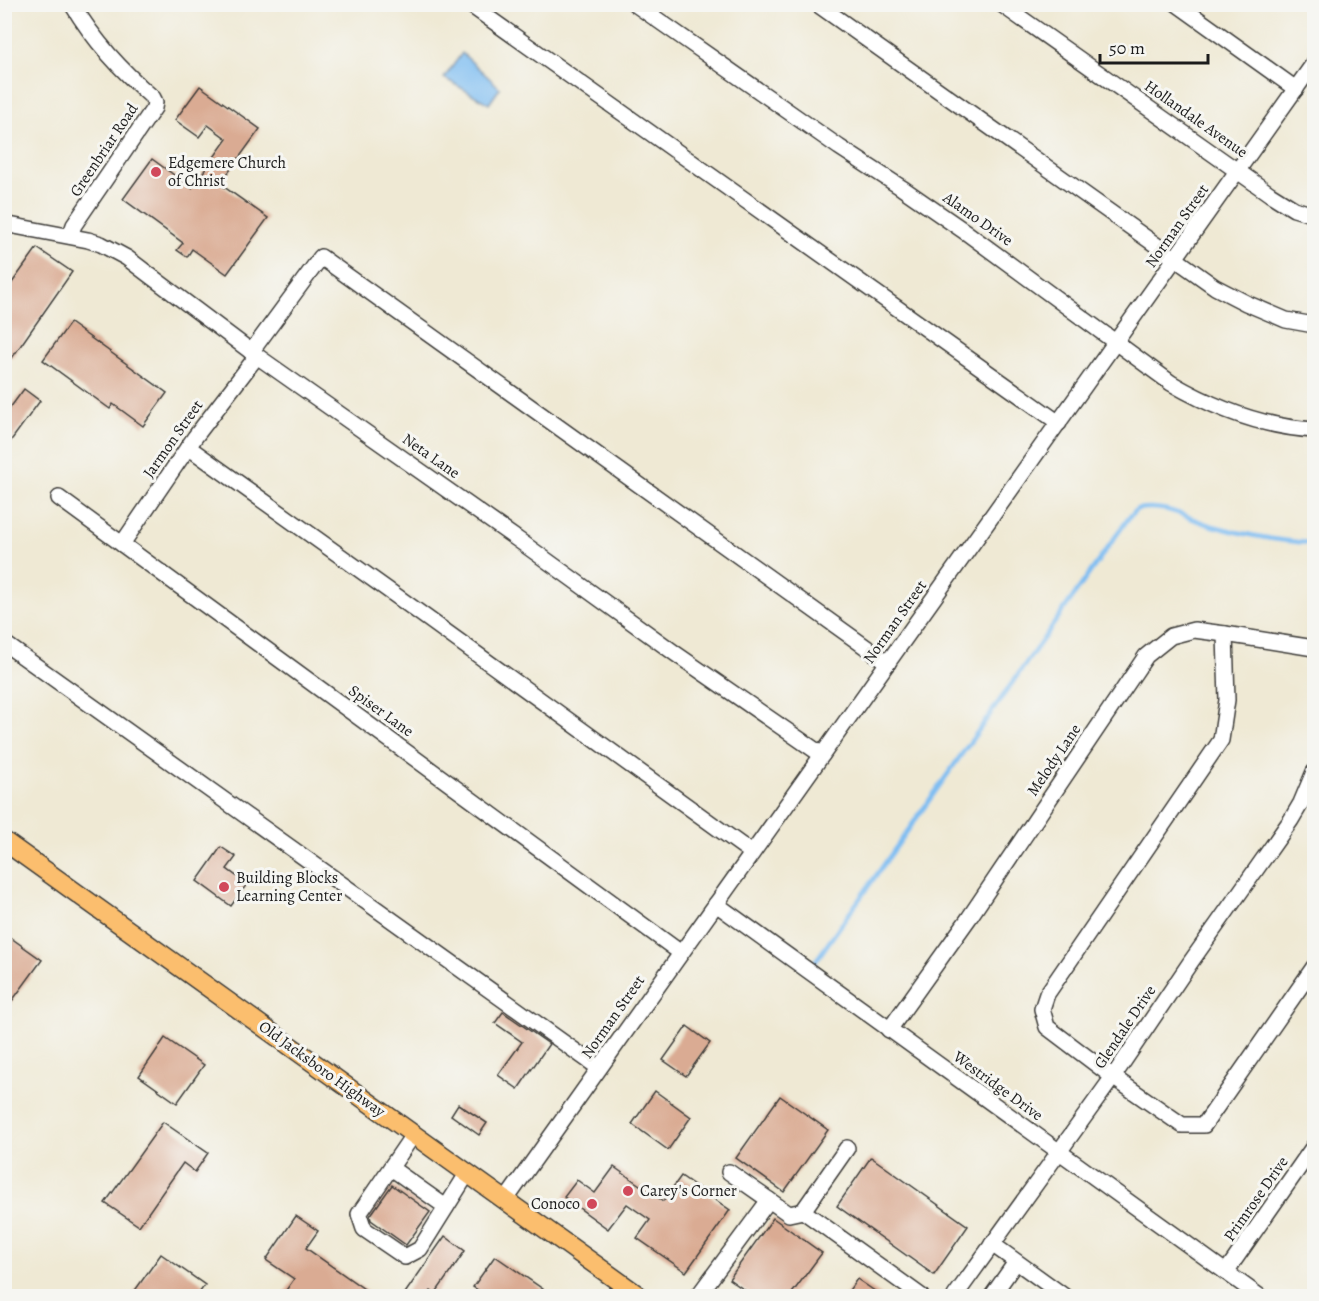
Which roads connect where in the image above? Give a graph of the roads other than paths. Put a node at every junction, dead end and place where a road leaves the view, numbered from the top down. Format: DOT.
graph roads {
  1 [pos="72,4"];
  2 [pos="469,4"];
  3 [pos="635,4"];
  4 [pos="817,4"];
  5 [pos="1001,4"];
  6 [pos="1177,4"];
  7 [pos="1314,63"];
  8 [pos="1296,89"];
  9 [pos="1238,171"];
  10 [pos="1314,215"];
  11 [pos="4,224"];
  12 [pos="70,236"];
  13 [pos="1175,259"];
  14 [pos="1314,325"];
  15 [pos="1116,342"];
  16 [pos="254,354"];
  17 [pos="1059,423"];
  18 [pos="1314,430"];
  19 [pos="188,447"];
  20 [pos="58,498"];
  21 [pos="122,544"];
  22 [pos="1225,634"];
  23 [pos="4,643"];
  24 [pos="1314,648"];
  25 [pos="888,663"];
  26 [pos="822,755"];
  27 [pos="1314,772"];
  28 [pos="4,841"];
  29 [pos="752,853"];
  30 [pos="716,904"];
  31 [pos="681,953"];
  32 [pos="1314,967"];
  33 [pos="889,1030"];
  34 [pos="599,1068"];
  35 [pos="1113,1077"];
  36 [pos="413,1135"];
  37 [pos="1314,1146"];
  38 [pos="847,1148"];
  39 [pos="1059,1152"];
  40 [pos="391,1168"];
  41 [pos="729,1172"];
  42 [pos="467,1174"];
  43 [pos="769,1200"];
  44 [pos="505,1201"];
  45 [pos="446,1207"];
  46 [pos="803,1211"];
  47 [pos="992,1244"];
  48 [pos="1016,1262"];
  49 [pos="1226,1272"];
  50 [pos="702,1295"];
  51 [pos="1060,1295"];
  52 [pos="639,1296"];
  53 [pos="921,1296"];
  54 [pos="955,1296"];
  55 [pos="992,1296"];
  56 [pos="1259,1296"];
  1 -- 12 [label="street, Greenbriar Road"];
  2 -- 17 [label="street"];
  3 -- 15 [label="street, Alamo Drive"];
  4 -- 13 [label="street"];
  5 -- 9 [label="street, Hollandale Avenue"];
  6 -- 8 [label="street"];
  7 -- 8 [label="street, Norman Street"];
  8 -- 9 [label="street, Norman Street"];
  9 -- 10 [label="street, Hollandale Avenue"];
  9 -- 13 [label="street, Norman Street"];
  11 -- 12 [label="street, Neta Lane"];
  12 -- 16 [label="street, Neta Lane"];
  13 -- 14 [label="street"];
  13 -- 15 [label="street, Norman Street"];
  15 -- 17 [label="street, Norman Street"];
  15 -- 18 [label="street, Alamo Drive"];
  16 -- 19 [label="street, Jarmon Street"];
  16 -- 25 [label="street, Jarmon Street"];
  16 -- 26 [label="street, Neta Lane"];
  17 -- 25 [label="street, Norman Street"];
  19 -- 21 [label="street, Jarmon Street"];
  19 -- 29 [label="street"];
  20 -- 21 [label="street, Spiser Lane"];
  21 -- 31 [label="street, Spiser Lane"];
  22 -- 24 [label="street, Melody Lane"];
  22 -- 33 [label="street, Melody Lane"];
  22 -- 35 [label="street"];
  23 -- 34 [label="street"];
  25 -- 26 [label="street, Norman Street"];
  26 -- 29 [label="street, Norman Street"];
  27 -- 35 [label="street, Glendale Drive"];
  28 -- 36 [label="main road, Old Jacksboro Highway"];
  29 -- 30 [label="street, Norman Street"];
  30 -- 31 [label="street, Norman Street"];
  30 -- 33 [label="street, Westridge Drive"];
  31 -- 34 [label="street, Norman Street"];
  32 -- 35 [label="street"];
  33 -- 39 [label="street, Westridge Drive"];
  34 -- 44 [label="street, Norman Street"];
  35 -- 39 [label="street, Glendale Drive"];
  36 -- 40 [label="street"];
  36 -- 42 [label="main road, Old Jacksboro Highway"];
  37 -- 49 [label="street, Primrose Drive"];
  38 -- 46 [label="street"];
  39 -- 47 [label="street, Glendale Drive"];
  39 -- 49 [label="street, Westridge Drive"];
  40 -- 45 [label="street"];
  40 -- 45 [label="street"];
  41 -- 43 [label="street"];
  42 -- 44 [label="main road, Old Jacksboro Highway"];
  42 -- 45 [label="street"];
  43 -- 46 [label="street"];
  43 -- 50 [label="street"];
  44 -- 52 [label="main road, Old Jacksboro Highway"];
  46 -- 53 [label="street"];
  47 -- 48 [label="street"];
  47 -- 54 [label="street, Glendale Drive"];
  48 -- 51 [label="street"];
  48 -- 55 [label="street"];
  49 -- 56 [label="street, Westridge Drive"];
}
